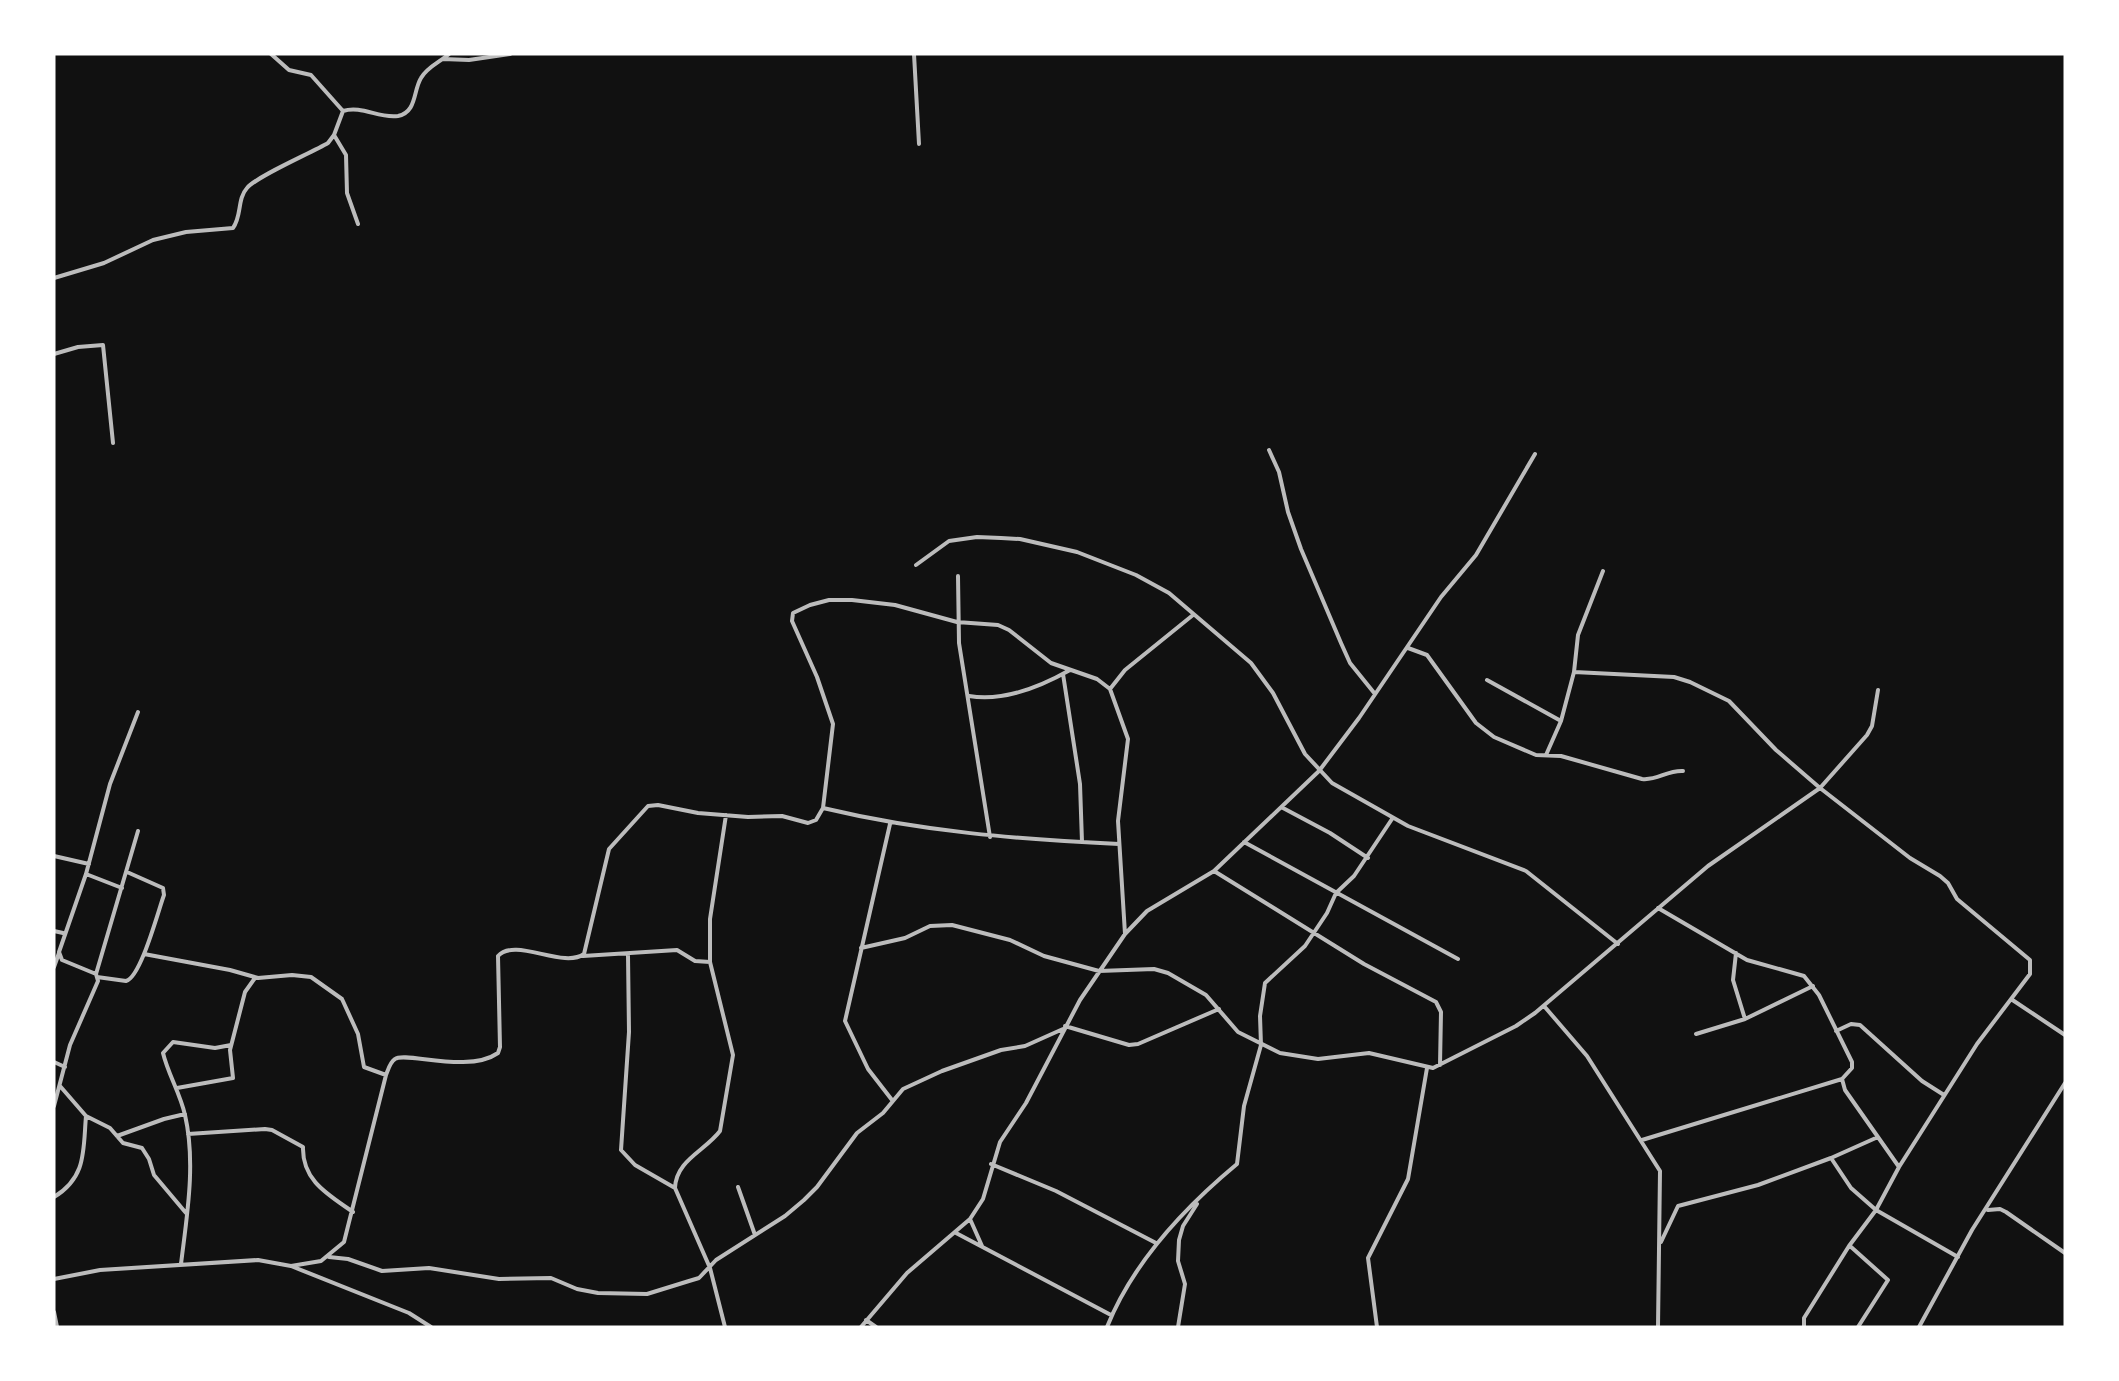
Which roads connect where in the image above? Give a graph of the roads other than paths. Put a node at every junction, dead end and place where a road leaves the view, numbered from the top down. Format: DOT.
graph roads {
  1 [pos="271,54"];
  2 [pos="449,54"];
  3 [pos="510,54"];
  4 [pos="914,54"];
  5 [pos="443,59"];
  6 [pos="343,111"];
  7 [pos="334,135"];
  8 [pos="919,144"];
  9 [pos="358,224"];
  10 [pos="54,278"];
  11 [pos="54,354"];
  12 [pos="113,443"];
  13 [pos="1269,450"];
  14 [pos="1535,454"];
  15 [pos="916,565"];
  16 [pos="1603,571"];
  17 [pos="958,576"];
  18 [pos="1193,615"];
  19 [pos="957,622"];
  20 [pos="1407,648"];
  21 [pos="1071,670"];
  22 [pos="1574,672"];
  23 [pos="1063,674"];
  24 [pos="1487,680"];
  25 [pos="1110,689"];
  26 [pos="1878,690"];
  27 [pos="1375,694"];
  28 [pos="969,696"];
  29 [pos="138,712"];
  30 [pos="1561,721"];
  31 [pos="1546,755"];
  32 [pos="1319,771"];
  33 [pos="1683,771"];
  34 [pos="1820,788"];
  35 [pos="823,808"];
  36 [pos="1283,808"];
  37 [pos="726,815"];
  38 [pos="1392,819"];
  39 [pos="890,824"];
  40 [pos="138,831"];
  41 [pos="990,837"];
  42 [pos="1082,842"];
  43 [pos="1244,842"];
  44 [pos="1119,844"];
  45 [pos="54,856"];
  46 [pos="1368,858"];
  47 [pos="89,864"];
  48 [pos="1214,871"];
  49 [pos="127,872"];
  50 [pos="86,874"];
  51 [pos="122,888"];
  52 [pos="1336,893"];
  53 [pos="1658,908"];
  54 [pos="54,931"];
  55 [pos="63,933"];
  56 [pos="1314,933"];
  57 [pos="1125,934"];
  58 [pos="1618,944"];
  59 [pos="861,948"];
  60 [pos="59,952"];
  61 [pos="1736,953"];
  62 [pos="144,954"];
  63 [pos="628,955"];
  64 [pos="582,956"];
  65 [pos="1458,959"];
  66 [pos="710,962"];
  67 [pos="54,967"];
  68 [pos="1099,971"];
  69 [pos="97,975"];
  70 [pos="255,978"];
  71 [pos="1813,986"];
  72 [pos="2011,999"];
  73 [pos="1544,1005"];
  74 [pos="1219,1009"];
  75 [pos="1745,1019"];
  76 [pos="1064,1028"];
  77 [pos="1836,1031"];
  78 [pos="1695,1034"];
  79 [pos="2065,1035"];
  80 [pos="1261,1044"];
  81 [pos="231,1045"];
  82 [pos="54,1062"];
  83 [pos="1440,1066"];
  84 [pos="65,1067"];
  85 [pos="1426,1068"];
  86 [pos="386,1075"];
  87 [pos="1842,1079"];
  88 [pos="2065,1083"];
  89 [pos="60,1086"];
  90 [pos="177,1088"];
  91 [pos="1944,1095"];
  92 [pos="892,1100"];
  93 [pos="54,1106"];
  94 [pos="185,1114"];
  95 [pos="86,1116"];
  96 [pos="188,1134"];
  97 [pos="117,1136"];
  98 [pos="1878,1137"];
  99 [pos="1642,1140"];
  100 [pos="1831,1158"];
  101 [pos="991,1164"];
  102 [pos="1899,1167"];
  103 [pos="738,1187"];
  104 [pos="675,1188"];
  105 [pos="54,1197"];
  106 [pos="1994,1198"];
  107 [pos="1198,1201"];
  108 [pos="2000,1209"];
  109 [pos="1876,1210"];
  110 [pos="1987,1210"];
  111 [pos="354,1212"];
  112 [pos="187,1214"];
  113 [pos="970,1219"];
  114 [pos="956,1233"];
  115 [pos="755,1235"];
  116 [pos="1661,1242"];
  117 [pos="1156,1243"];
  118 [pos="982,1245"];
  119 [pos="1850,1246"];
  120 [pos="2065,1253"];
  121 [pos="328,1257"];
  122 [pos="1958,1257"];
  123 [pos="181,1264"];
  124 [pos="291,1266"];
  125 [pos="710,1268"];
  126 [pos="54,1279"];
  127 [pos="54,1312"];
  128 [pos="1112,1315"];
  129 [pos="866,1320"];
  130 [pos="57,1327"];
  131 [pos="431,1327"];
  132 [pos="725,1327"];
  133 [pos="861,1327"];
  134 [pos="876,1327"];
  135 [pos="1107,1327"];
  136 [pos="1178,1327"];
  137 [pos="1377,1327"];
  138 [pos="1658,1327"];
  139 [pos="1804,1327"];
  140 [pos="1858,1327"];
  141 [pos="1918,1327"];
  1 -- 6 [label="street"];
  2 -- 5 [label="street"];
  3 -- 5 [label="street"];
  4 -- 8 [label="street"];
  5 -- 6 [label="street"];
  6 -- 7 [label="street"];
  7 -- 9 [label="street"];
  7 -- 10 [label="street"];
  11 -- 12 [label="street"];
  13 -- 27 [label="street"];
  14 -- 20 [label="street"];
  15 -- 18 [label="street"];
  16 -- 22 [label="street"];
  17 -- 19 [label="street"];
  18 -- 25 [label="street"];
  18 -- 32 [label="street"];
  19 -- 21 [label="street"];
  19 -- 28 [label="street"];
  19 -- 35 [label="street"];
  20 -- 27 [label="street"];
  20 -- 31 [label="street"];
  21 -- 23 [label="street"];
  21 -- 25 [label="street"];
  22 -- 30 [label="street"];
  22 -- 34 [label="street"];
  23 -- 28 [label="street"];
  23 -- 42 [label="street"];
  24 -- 30 [label="street"];
  25 -- 44 [label="street"];
  26 -- 34 [label="street"];
  27 -- 32 [label="street"];
  28 -- 41 [label="street"];
  29 -- 47 [label="street"];
  30 -- 31 [label="street"];
  31 -- 33 [label="street"];
  32 -- 36 [label="street"];
  32 -- 38 [label="street"];
  34 -- 53 [label="street"];
  34 -- 72 [label="street"];
  35 -- 37 [label="street"];
  35 -- 39 [label="street"];
  36 -- 43 [label="street"];
  36 -- 46 [label="street"];
  37 -- 64 [label="street"];
  37 -- 66 [label="street"];
  38 -- 46 [label="street"];
  38 -- 58 [label="street"];
  39 -- 41 [label="street"];
  39 -- 59 [label="street"];
  40 -- 49 [label="street"];
  41 -- 42 [label="street"];
  42 -- 44 [label="street"];
  43 -- 48 [label="street"];
  43 -- 52 [label="street"];
  44 -- 57 [label="street"];
  45 -- 47 [label="street"];
  46 -- 52 [label="street"];
  47 -- 50 [label="street"];
  48 -- 56 [label="street"];
  48 -- 57 [label="street"];
  49 -- 51 [label="street"];
  49 -- 62 [label="street"];
  50 -- 51 [label="street"];
  50 -- 55 [label="street"];
  51 -- 69 [label="street"];
  52 -- 56 [label="street"];
  52 -- 65 [label="street"];
  53 -- 58 [label="street"];
  53 -- 61 [label="street"];
  54 -- 55 [label="street"];
  55 -- 60 [label="street"];
  56 -- 80 [label="street"];
  56 -- 83 [label="street"];
  57 -- 68 [label="street"];
  58 -- 73 [label="street"];
  59 -- 68 [label="street"];
  59 -- 92 [label="street"];
  60 -- 67 [label="street"];
  60 -- 69 [label="street"];
  61 -- 71 [label="street"];
  61 -- 75 [label="street"];
  62 -- 69 [label="street"];
  62 -- 70 [label="street"];
  63 -- 64 [label="street"];
  63 -- 66 [label="street"];
  63 -- 104 [label="street"];
  64 -- 86 [label="street"];
  66 -- 104 [label="street"];
  68 -- 74 [label="street"];
  68 -- 76 [label="street"];
  69 -- 84 [label="street"];
  70 -- 81 [label="street"];
  70 -- 86 [label="street"];
  71 -- 75 [label="street"];
  71 -- 77 [label="street"];
  72 -- 79 [label="street"];
  72 -- 91 [label="street"];
  73 -- 83 [label="street"];
  73 -- 99 [label="street"];
  74 -- 76 [label="street"];
  74 -- 80 [label="street"];
  75 -- 78 [label="street"];
  76 -- 92 [label="street"];
  76 -- 101 [label="street"];
  77 -- 87 [label="street"];
  77 -- 91 [label="street"];
  80 -- 85 [label="street"];
  80 -- 107 [label="street"];
  81 -- 90 [label="street"];
  81 -- 90 [label="street"];
  82 -- 84 [label="street"];
  83 -- 85 [label="street"];
  84 -- 89 [label="street"];
  85 -- 137 [label="street"];
  86 -- 111 [label="street"];
  87 -- 98 [label="street"];
  87 -- 99 [label="street"];
  88 -- 106 [label="street"];
  89 -- 93 [label="street"];
  89 -- 95 [label="street"];
  90 -- 94 [label="street"];
  91 -- 102 [label="street"];
  92 -- 115 [label="street"];
  94 -- 96 [label="street"];
  94 -- 97 [label="street"];
  95 -- 97 [label="street"];
  95 -- 105 [label="street"];
  96 -- 111 [label="street"];
  96 -- 112 [label="street"];
  97 -- 112 [label="street"];
  98 -- 100 [label="street"];
  98 -- 102 [label="street"];
  99 -- 116 [label="street"];
  100 -- 109 [label="street"];
  100 -- 116 [label="street"];
  101 -- 113 [label="street"];
  101 -- 117 [label="street"];
  102 -- 109 [label="street"];
  103 -- 115 [label="street"];
  104 -- 125 [label="street"];
  106 -- 108 [label="street"];
  106 -- 110 [label="street"];
  107 -- 117 [label="street"];
  107 -- 136 [label="street"];
  108 -- 110 [label="street"];
  108 -- 120 [label="street"];
  109 -- 119 [label="street"];
  109 -- 122 [label="street"];
  110 -- 122 [label="street"];
  111 -- 121 [label="street"];
  112 -- 123 [label="street"];
  113 -- 114 [label="street"];
  113 -- 118 [label="street"];
  114 -- 118 [label="street"];
  114 -- 129 [label="street"];
  115 -- 125 [label="street"];
  116 -- 138 [label="street"];
  117 -- 128 [label="street"];
  118 -- 128 [label="street"];
  119 -- 139 [label="street"];
  119 -- 140 [label="street"];
  121 -- 124 [label="street"];
  121 -- 125 [label="street"];
  122 -- 141 [label="street"];
  123 -- 124 [label="street"];
  123 -- 126 [label="street"];
  124 -- 131 [label="street"];
  125 -- 132 [label="street"];
  127 -- 130 [label="street"];
  128 -- 135 [label="street"];
  129 -- 133 [label="street"];
  129 -- 134 [label="street"];
}
